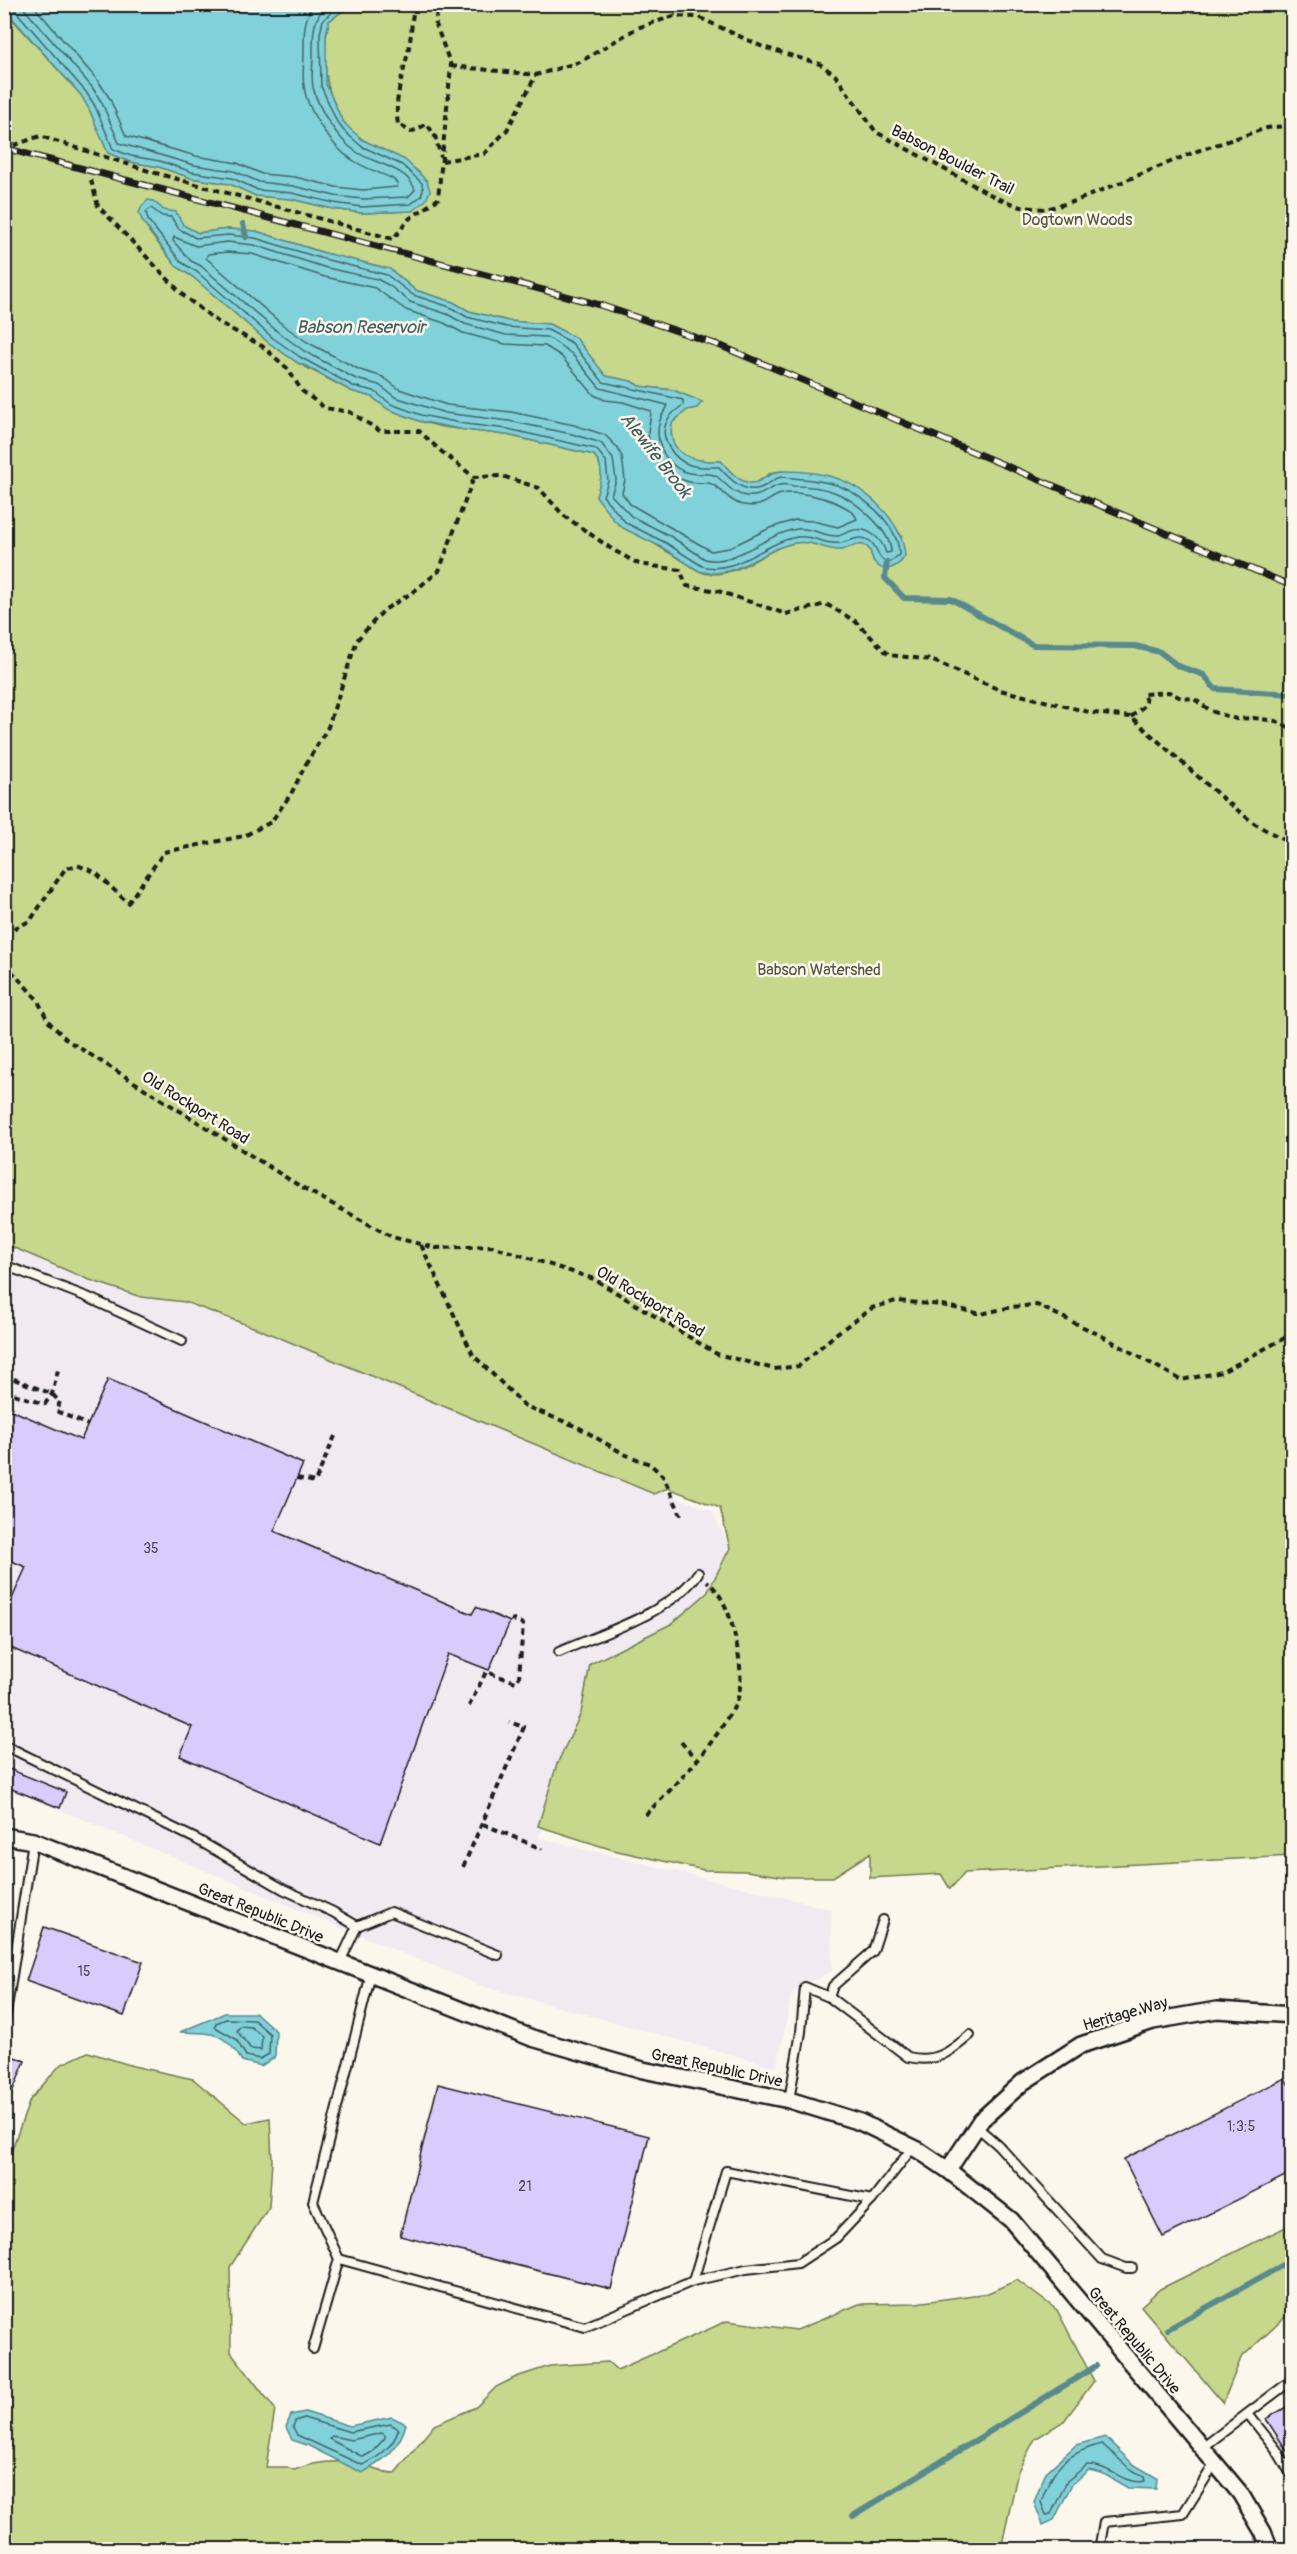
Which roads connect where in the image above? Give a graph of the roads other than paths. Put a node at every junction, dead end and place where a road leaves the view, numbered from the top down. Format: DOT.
graph roads {
  1 [pos="4,1265"];
  2 [pos="182,1341"];
  3 [pos="698,1573"];
  4 [pos="559,1652"];
  5 [pos="4,1745"];
  6 [pos="4,1836"];
  7 [pos="33,1841"];
  8 [pos="883,1920"];
  9 [pos="357,1926"];
  10 [pos="498,1955"];
  11 [pos="340,1962"];
  12 [pos="371,1974"];
  13 [pos="829,1997"];
  14 [pos="1293,2015"];
  15 [pos="4,2027"];
  16 [pos="970,2035"];
  17 [pos="789,2100"];
  18 [pos="977,2127"];
  19 [pos="912,2147"];
  20 [pos="948,2170"];
  21 [pos="872,2200"];
  22 [pos="339,2259"];
  23 [pos="1132,2268"];
  24 [pos="693,2281"];
  25 [pos="313,2349"];
  26 [pos="1293,2380"];
  27 [pos="1248,2414"];
  28 [pos="1202,2448"];
  29 [pos="1215,2463"];
  30 [pos="1293,2476"];
  31 [pos="1099,2550"];
  32 [pos="1270,2550"];
  1 -- 2 [label="lane"];
  3 -- 4 [label="lane"];
  5 -- 9 [label="lane"];
  6 -- 7 [label="street, Great Republic Drive"];
  7 -- 11 [label="street, Great Republic Drive"];
  7 -- 15 [label="lane"];
  8 -- 13 [label="lane"];
  9 -- 10 [label="lane"];
  9 -- 11 [label="lane"];
  11 -- 12 [label="street, Great Republic Drive"];
  12 -- 17 [label="street, Great Republic Drive"];
  12 -- 22 [label="lane"];
  13 -- 16 [label="lane"];
  13 -- 17 [label="lane"];
  14 -- 18 [label="street, Heritage Way"];
  17 -- 19 [label="street, Great Republic Drive"];
  18 -- 20 [label="street, Heritage Way"];
  18 -- 23 [label="lane"];
  19 -- 20 [label="street, Great Republic Drive"];
  19 -- 21 [label="lane"];
  20 -- 28 [label="street, Great Republic Drive"];
  21 -- 24 [label="lane"];
  21 -- 24 [label="lane"];
  22 -- 24 [label="lane"];
  22 -- 25 [label="lane"];
  26 -- 27 [label="lane"];
  27 -- 28 [label="lane"];
  27 -- 30 [label="lane"];
  28 -- 29 [label="street, Great Republic Drive"];
  29 -- 31 [label="lane"];
  29 -- 32 [label="street, Great Republic Drive"];
}
